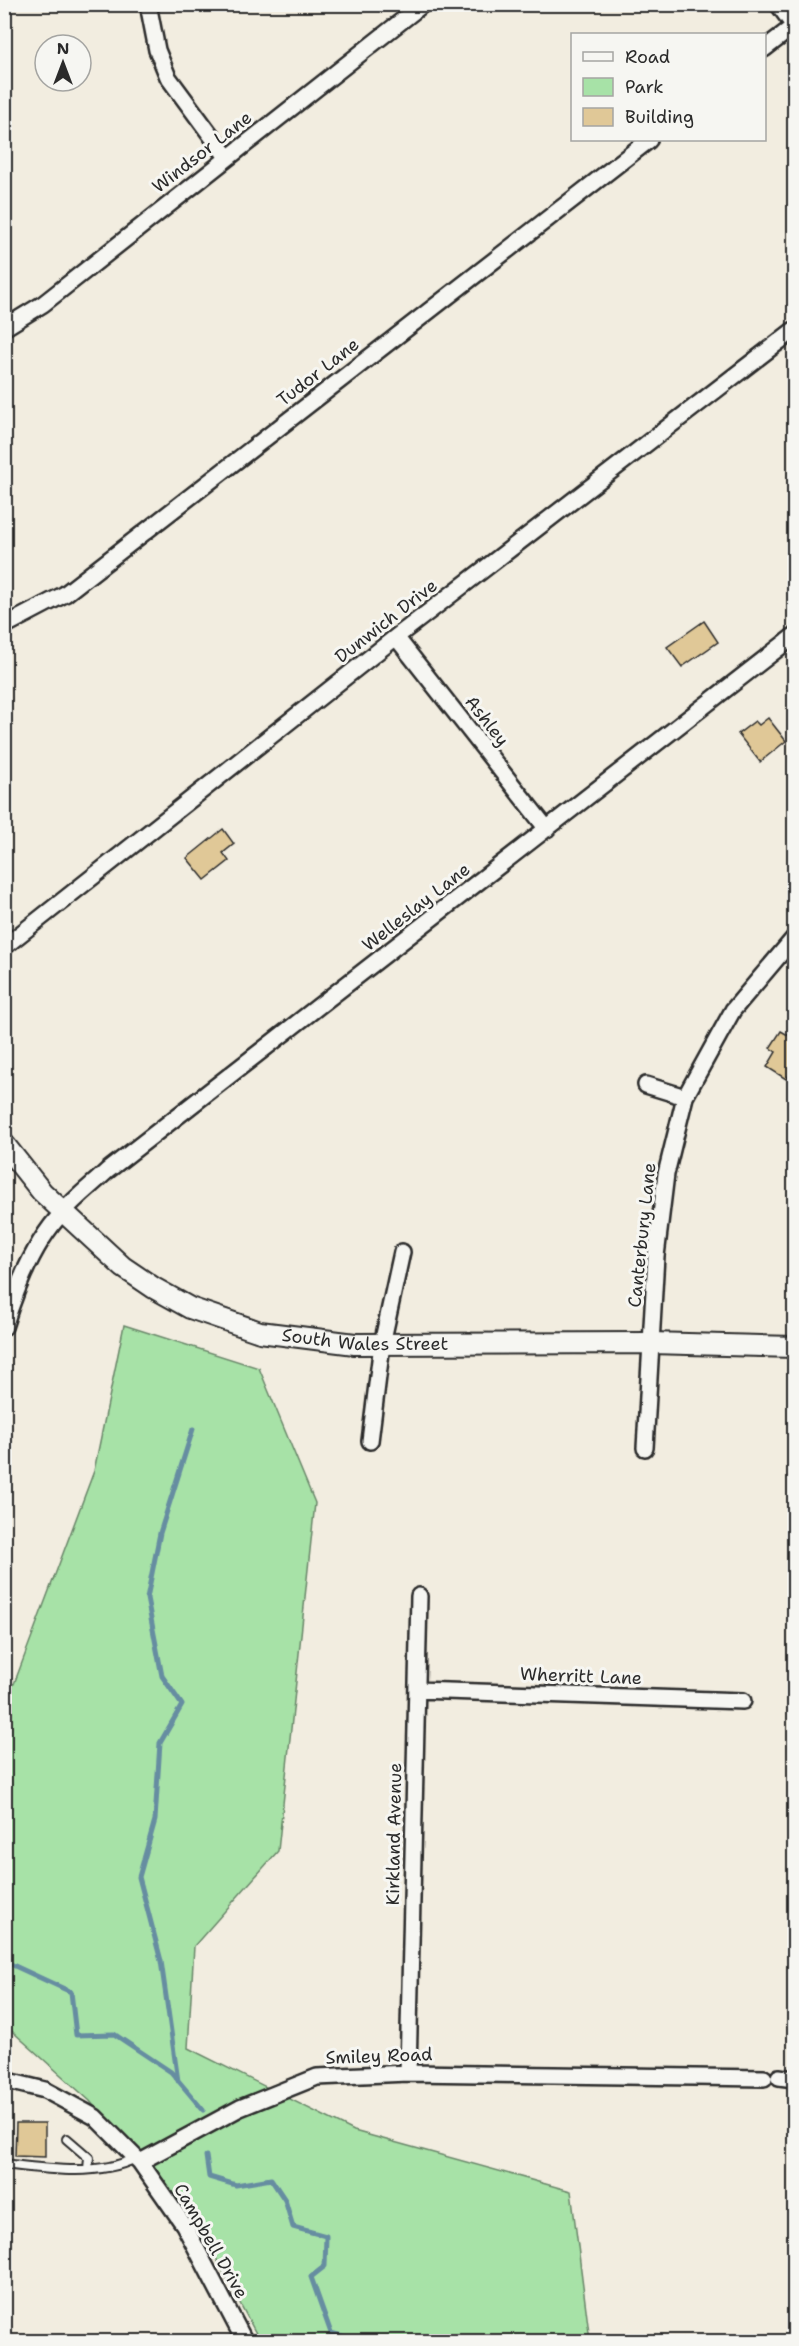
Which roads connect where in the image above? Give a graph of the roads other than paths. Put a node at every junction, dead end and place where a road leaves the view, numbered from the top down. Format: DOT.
graph roads {
  1 [pos="148,4"];
  2 [pos="423,4"];
  3 [pos="778,4"];
  4 [pos="794,26"];
  5 [pos="766,49"];
  6 [pos="648,141"];
  7 [pos="227,157"];
  8 [pos="4,328"];
  9 [pos="795,330"];
  10 [pos="4,626"];
  11 [pos="795,636"];
  12 [pos="396,637"];
  13 [pos="547,829"];
  14 [pos="795,938"];
  15 [pos="4,947"];
  16 [pos="646,1085"];
  17 [pos="685,1097"];
  18 [pos="4,1144"];
  19 [pos="64,1210"];
  20 [pos="402,1252"];
  21 [pos="4,1327"];
  22 [pos="651,1343"];
  23 [pos="382,1344"];
  24 [pos="795,1347"];
  25 [pos="370,1441"];
  26 [pos="645,1448"];
  27 [pos="419,1596"];
  28 [pos="417,1690"];
  29 [pos="743,1701"];
  30 [pos="408,2073"];
  31 [pos="779,2078"];
  32 [pos="4,2080"];
  33 [pos="67,2139"];
  34 [pos="138,2160"];
  35 [pos="4,2164"];
  36 [pos="88,2169"];
  37 [pos="245,2342"];
  1 -- 7 [label="street"];
  2 -- 7 [label="street, Windsor Lane"];
  3 -- 4 [label="street"];
  4 -- 5 [label="street"];
  6 -- 10 [label="street, Tudor Lane"];
  7 -- 8 [label="street, Windsor Lane"];
  9 -- 12 [label="street, Dunwich Drive"];
  11 -- 13 [label="street, Welleslay Lane"];
  12 -- 13 [label="street, Ashley"];
  12 -- 15 [label="street, Dunwich Drive"];
  13 -- 19 [label="street, Welleslay Lane"];
  14 -- 17 [label="street, Canterbury Lane"];
  16 -- 17 [label="street"];
  17 -- 22 [label="street, Canterbury Lane"];
  18 -- 19 [label="street, South Wales Street"];
  19 -- 21 [label="street, Welleslay Lane"];
  19 -- 23 [label="street, South Wales Street"];
  20 -- 23 [label="street"];
  22 -- 23 [label="street, South Wales Street"];
  22 -- 24 [label="street, South Wales Street"];
  22 -- 26 [label="street, Canterbury Lane"];
  23 -- 25 [label="street"];
  27 -- 28 [label="street, Kirkland Avenue"];
  28 -- 29 [label="street, Wherritt Lane"];
  28 -- 30 [label="street, Kirkland Avenue"];
  30 -- 31 [label="street, Smiley Road"];
  30 -- 34 [label="street, Smiley Road"];
  32 -- 34 [label="street"];
  33 -- 36 [label="lane"];
  34 -- 36 [label="lane"];
  34 -- 37 [label="street, Campbell Drive"];
  35 -- 36 [label="lane"];
}
